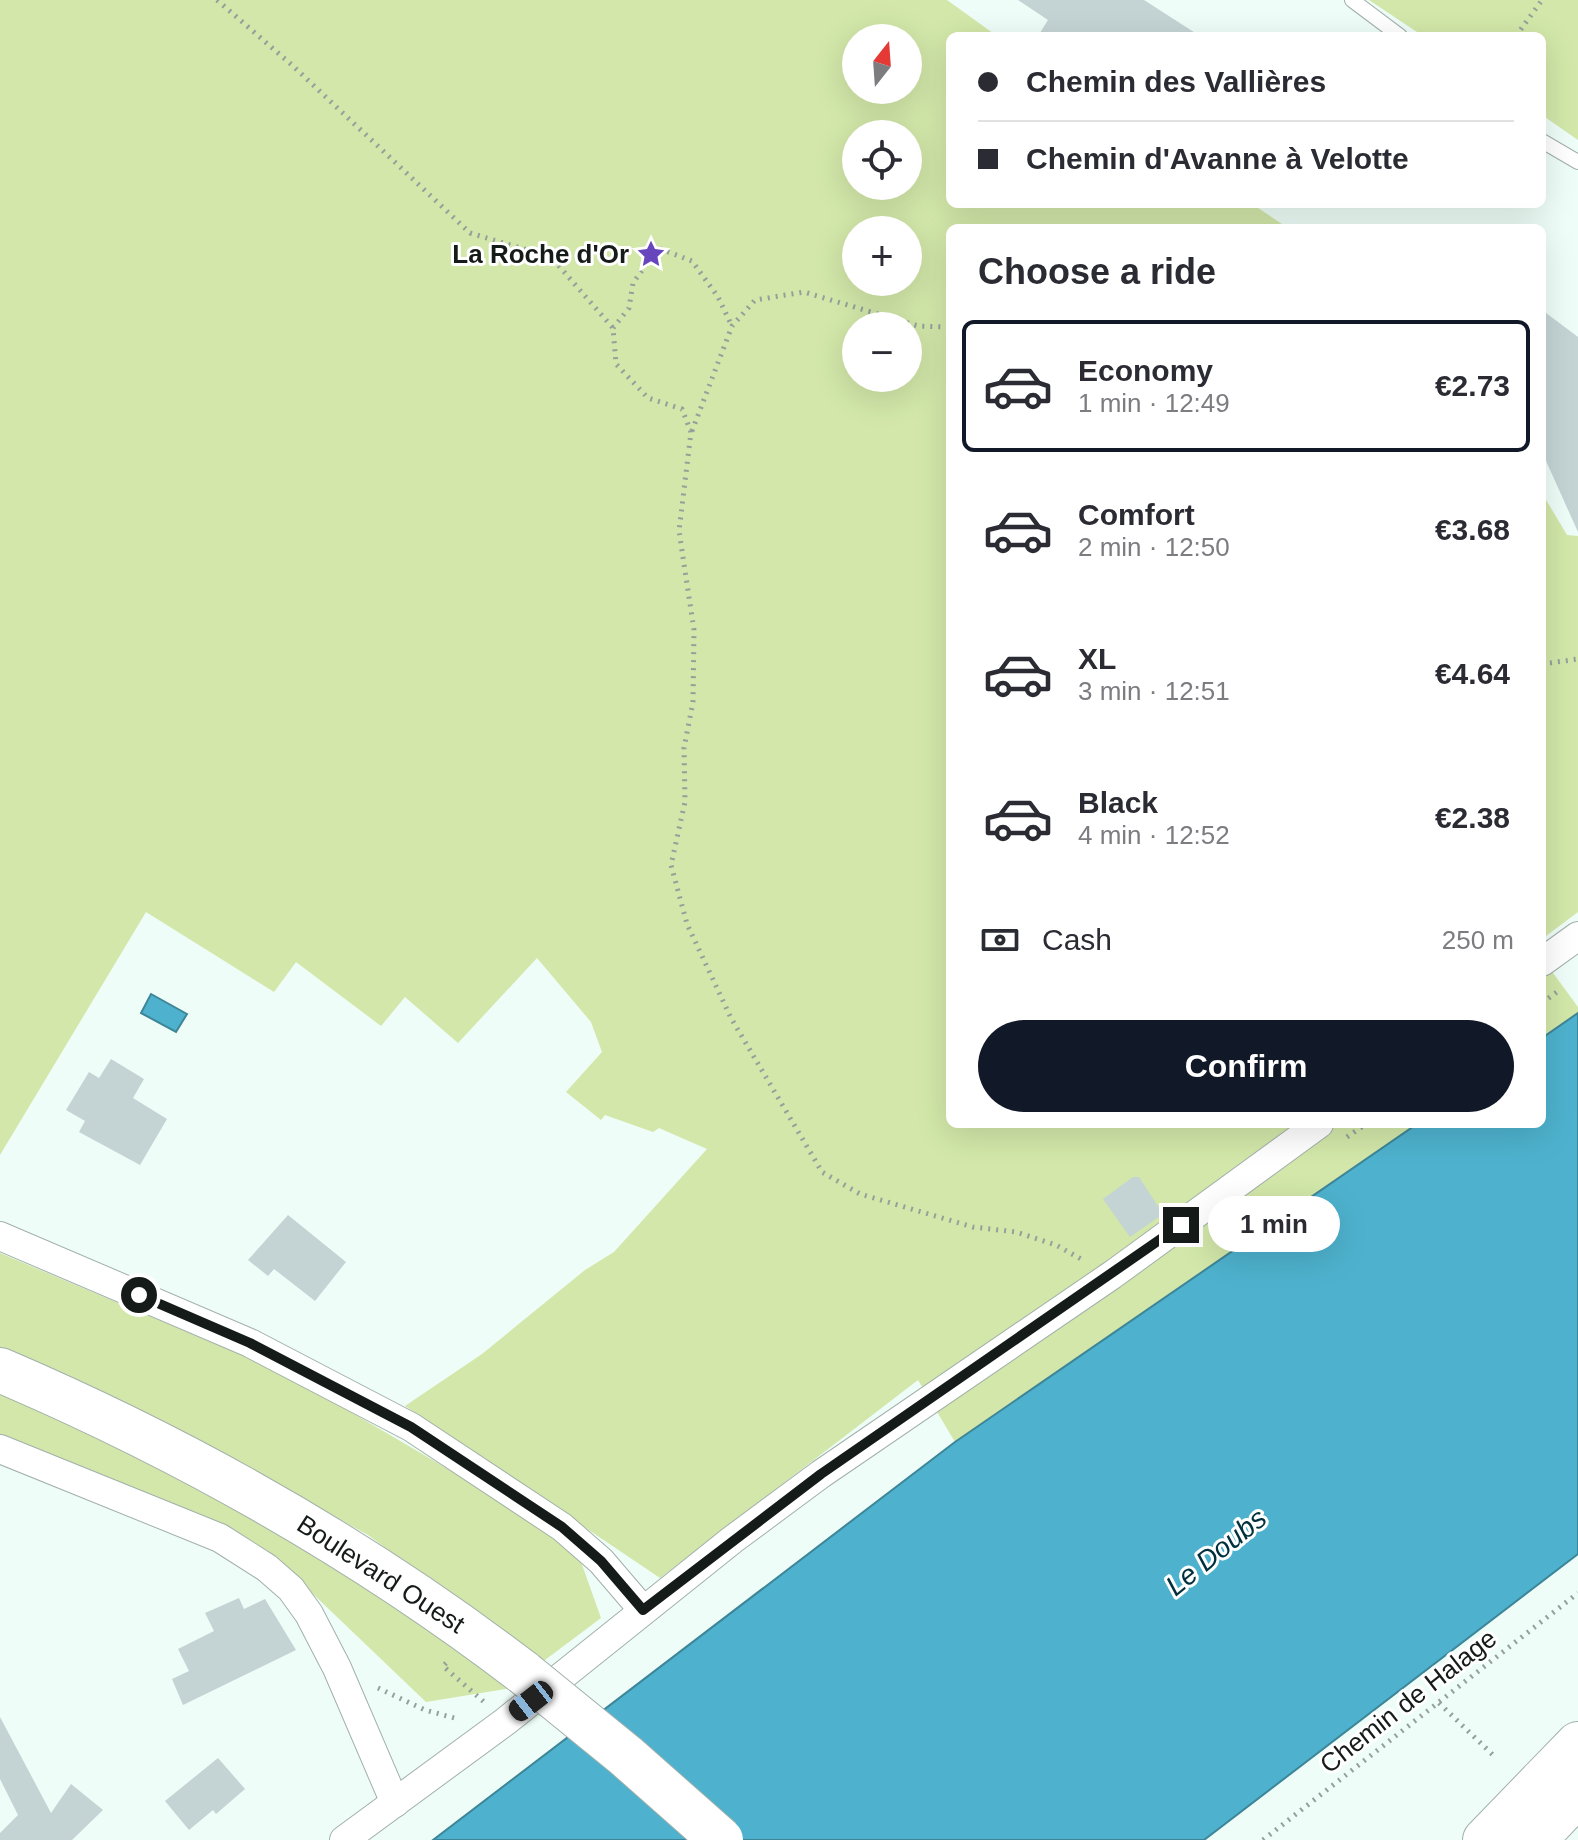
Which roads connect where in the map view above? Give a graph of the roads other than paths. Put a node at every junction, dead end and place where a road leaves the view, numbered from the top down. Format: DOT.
graph roads {
  1 [pos="1352,0"];
  2 [pos="1395,32"];
  3 [pos="1546,143"];
  4 [pos="1578,162"];
  5 [pos="1578,936"];
  6 [pos="1546,959"];
  7 [pos="1314,1128"];
  8 [pos="0,1236"];
  9 [pos="0,1370"];
  10 [pos="0,1449"];
  11 [pos="643,1610"];
  12 [pos="1578,1744"];
  13 [pos="1578,1794"];
  14 [pos="395,1803"];
  15 [pos="344,1840"];
  16 [pos="721,1840"];
  17 [pos="1485,1840"];
  18 [pos="1534,1840"];
  1 -- 2 [label="lane"];
  3 -- 4 [label="lane"];
  5 -- 6 [label="street"];
  7 -- 11 [label="street"];
  8 -- 11 [label="street"];
  9 -- 16 [label="main road, Boulevard Ouest, bridge"];
  10 -- 14 [label="street"];
  11 -- 14 [label="street"];
  12 -- 17 [label="main road"];
  13 -- 18 [label="main road"];
  14 -- 15 [label="street"];
}
